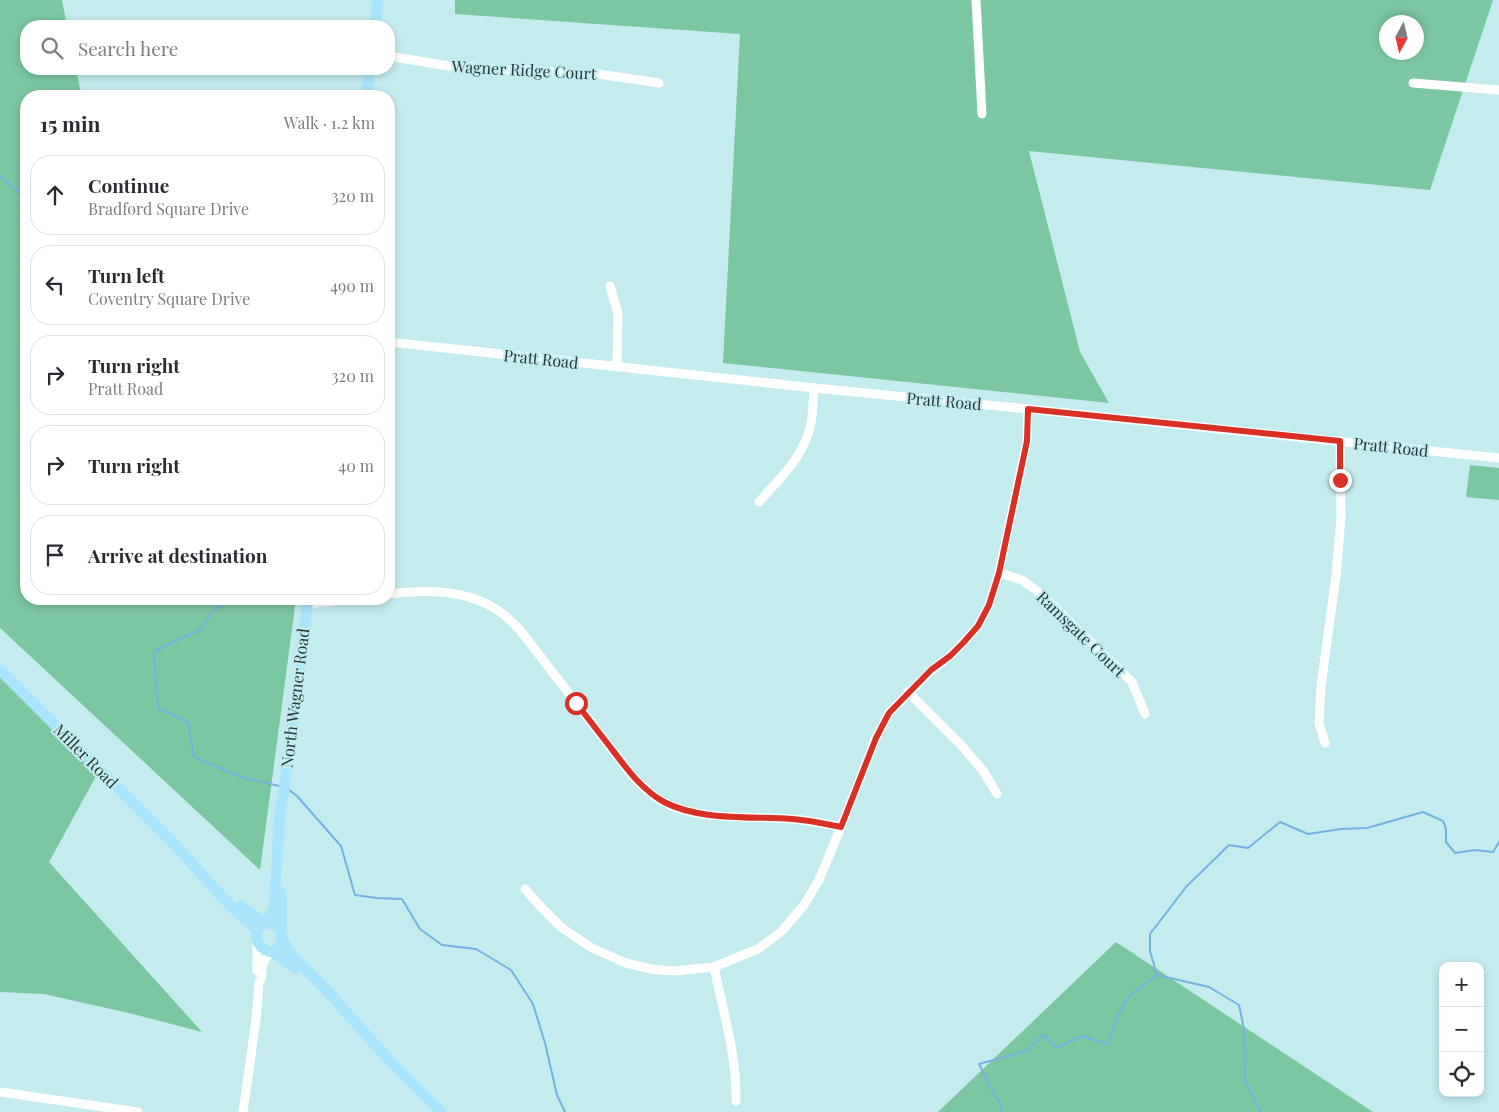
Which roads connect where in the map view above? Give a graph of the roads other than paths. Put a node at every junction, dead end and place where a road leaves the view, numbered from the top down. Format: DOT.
graph roads {
  1 [pos="378,0"];
  2 [pos="976,0"];
  3 [pos="376,20"];
  4 [pos="395,57"];
  5 [pos="369,75"];
  6 [pos="659,83"];
  7 [pos="1413,83"];
  8 [pos="367,90"];
  9 [pos="1499,90"];
  10 [pos="982,114"];
  11 [pos="610,286"];
  12 [pos="395,343"];
  13 [pos="617,367"];
  14 [pos="814,388"];
  15 [pos="1028,409"];
  16 [pos="1340,441"];
  17 [pos="1499,458"];
  18 [pos="759,502"];
  19 [pos="999,573"];
  20 [pos="395,593"];
  21 [pos="308,605"];
  22 [pos="0,670"];
  23 [pos="908,692"];
  24 [pos="1145,714"];
  25 [pos="1325,743"];
  26 [pos="284,790"];
  27 [pos="997,794"];
  28 [pos="841,827"];
  29 [pos="525,889"];
  30 [pos="262,930"];
  31 [pos="282,935"];
  32 [pos="272,952"];
  33 [pos="714,967"];
  34 [pos="259,983"];
  35 [pos="359,1028"];
  36 [pos="0,1092"];
  37 [pos="736,1101"];
  38 [pos="138,1112"];
  39 [pos="243,1112"];
  40 [pos="441,1112"];
  1 -- 3 [label="main road"];
  2 -- 10 [label="street"];
  4 -- 6 [label="street, Wagner Ridge Court"];
  5 -- 8 [label="main road"];
  7 -- 9 [label="street"];
  11 -- 13 [label="street"];
  12 -- 13 [label="street, Pratt Road"];
  13 -- 14 [label="street, Pratt Road"];
  14 -- 15 [label="street, Pratt Road"];
  14 -- 18 [label="street"];
  15 -- 16 [label="street, Pratt Road"];
  15 -- 19 [label="street"];
  16 -- 17 [label="street, Pratt Road"];
  16 -- 25 [label="street"];
  19 -- 23 [label="street"];
  19 -- 24 [label="street, Ramsgate Court"];
  20 -- 28 [label="street"];
  21 -- 26 [label="main road, North Wagner Road"];
  22 -- 30 [label="main road, Miller Road"];
  23 -- 27 [label="street"];
  23 -- 28 [label="street"];
  26 -- 30 [label="main road, North Wagner Road"];
  26 -- 31 [label="main road, North Wagner Road"];
  28 -- 33 [label="street"];
  29 -- 33 [label="street"];
  30 -- 31 [label="main road"];
  30 -- 32 [label="main road"];
  30 -- 34 [label="street, North Wagner Road"];
  31 -- 32 [label="main road"];
  31 -- 35 [label="main road"];
  32 -- 34 [label="street, North Wagner Road"];
  32 -- 35 [label="main road"];
  33 -- 37 [label="street"];
  34 -- 39 [label="street, North Wagner Road"];
  35 -- 40 [label="main road"];
  36 -- 38 [label="street"];
}
